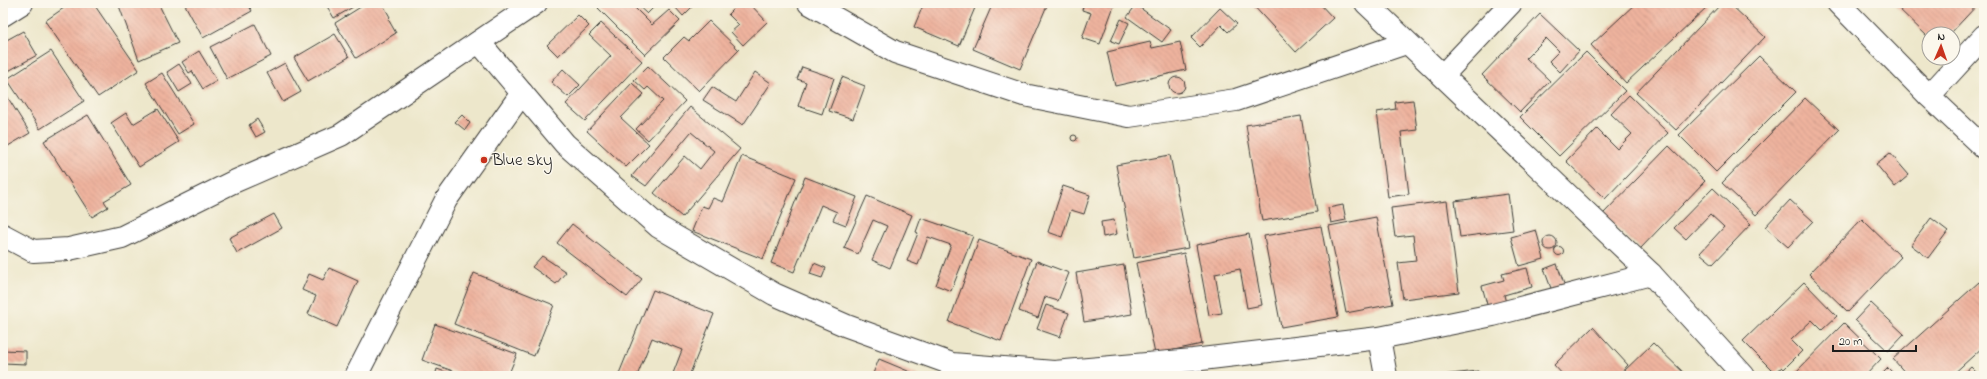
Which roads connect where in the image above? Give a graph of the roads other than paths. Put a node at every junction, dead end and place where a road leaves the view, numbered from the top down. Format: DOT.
graph roads {
  1 [pos="22,3"];
  2 [pos="536,3"];
  3 [pos="808,3"];
  4 [pos="1366,3"];
  5 [pos="1511,3"];
  6 [pos="1838,3"];
  7 [pos="3,15"];
  8 [pos="1984,36"];
  9 [pos="479,42"];
  10 [pos="1406,43"];
  11 [pos="1443,75"];
  12 [pos="522,93"];
  13 [pos="1929,96"];
  14 [pos="1984,148"];
  15 [pos="3,235"];
  16 [pos="1651,274"];
  17 [pos="1379,338"];
  18 [pos="1084,372"];
  19 [pos="356,376"];
  20 [pos="1386,376"];
  21 [pos="1744,376"];
  1 -- 7 [label="street"];
  2 -- 9 [label="street"];
  3 -- 10 [label="street"];
  4 -- 10 [label="street"];
  5 -- 11 [label="street"];
  6 -- 13 [label="street"];
  8 -- 13 [label="street"];
  9 -- 12 [label="street"];
  9 -- 15 [label="street"];
  10 -- 11 [label="street"];
  11 -- 16 [label="street"];
  12 -- 18 [label="street"];
  12 -- 19 [label="street"];
  13 -- 14 [label="street"];
  16 -- 17 [label="street"];
  16 -- 21 [label="street"];
  17 -- 18 [label="street"];
  17 -- 20 [label="street"];
}
